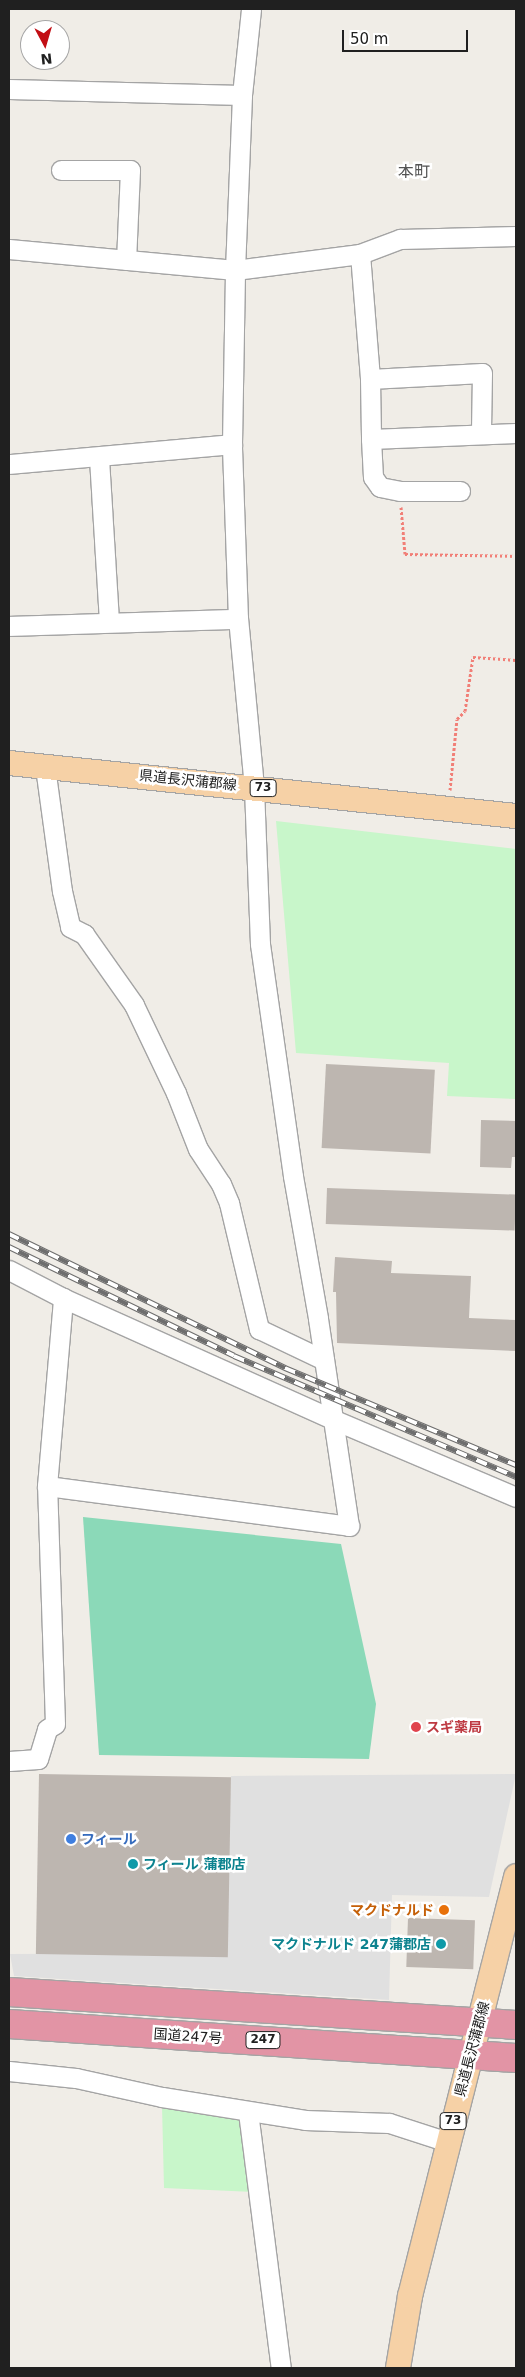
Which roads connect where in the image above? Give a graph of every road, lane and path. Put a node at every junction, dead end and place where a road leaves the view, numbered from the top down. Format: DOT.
graph roads {
  1 [pos="251,9"];
  2 [pos="9,89"];
  3 [pos="242,95"];
  4 [pos="61,170"];
  5 [pos="516,236"];
  6 [pos="9,249"];
  7 [pos="360,254"];
  8 [pos="126,260"];
  9 [pos="235,270"];
  10 [pos="370,379"];
  11 [pos="481,432"];
  12 [pos="516,433"];
  13 [pos="370,439"];
  14 [pos="232,444"];
  15 [pos="99,458"];
  16 [pos="9,464"];
  17 [pos="400,491"];
  18 [pos="460,491"];
  19 [pos="516,556"];
  20 [pos="238,619"];
  21 [pos="109,622"];
  22 [pos="9,626"];
  23 [pos="516,660"];
  24 [pos="9,763"];
  25 [pos="45,767"];
  26 [pos="254,787"];
  27 [pos="448,808"];
  28 [pos="516,812"];
  29 [pos="9,1270"];
  30 [pos="63,1298"];
  31 [pos="324,1360"];
  32 [pos="332,1419"];
  33 [pos="47,1486"];
  34 [pos="516,1497"];
  35 [pos="9,1761"];
  36 [pos="516,1876"];
  37 [pos="9,1992"];
  38 [pos="479,2022"];
  39 [pos="9,2024"];
  40 [pos="516,2026"];
  41 [pos="470,2054"];
  42 [pos="516,2058"];
  43 [pos="9,2071"];
  44 [pos="248,2112"];
  45 [pos="448,2142"];
  46 [pos="281,2368"];
  47 [pos="398,2368"];
  1 -- 3 [label="street"];
  2 -- 3 [label="street"];
  3 -- 9 [label="street"];
  4 -- 8 [label="street"];
  5 -- 7 [label="street"];
  6 -- 8 [label="street"];
  7 -- 9 [label="street"];
  7 -- 10 [label="street"];
  8 -- 9 [label="street"];
  9 -- 14 [label="street"];
  10 -- 11 [label="street"];
  10 -- 13 [label="street"];
  11 -- 12 [label="street"];
  11 -- 13 [label="street"];
  13 -- 17 [label="street"];
  14 -- 15 [label="street"];
  14 -- 20 [label="street"];
  15 -- 16 [label="street"];
  15 -- 21 [label="street"];
  17 -- 18 [label="street"];
  17 -- 19 [label="path"];
  20 -- 21 [label="street"];
  20 -- 26 [label="street"];
  21 -- 22 [label="street"];
  23 -- 27 [label="path"];
  24 -- 25 [label="main road, 県道長沢蒲郡線 / 73"];
  25 -- 26 [label="main road, 県道長沢蒲郡線 / 73"];
  25 -- 31 [label="street"];
  26 -- 27 [label="main road, 県道長沢蒲郡線 / 73"];
  26 -- 31 [label="street"];
  27 -- 28 [label="main road, 県道長沢蒲郡線 / 73"];
  29 -- 30 [label="street"];
  30 -- 32 [label="street"];
  30 -- 33 [label="street"];
  31 -- 32 [label="street"];
  32 -- 33 [label="street"];
  32 -- 34 [label="street"];
  33 -- 35 [label="street"];
  36 -- 38 [label="main road, 県道長沢蒲郡線 / 73"];
  37 -- 38 [label="highway"];
  38 -- 40 [label="highway"];
  38 -- 41 [label="main road, 県道長沢蒲郡線 / 73"];
  39 -- 41 [label="highway, 国道247号 / 247"];
  41 -- 42 [label="highway, 国道247号 / 247"];
  41 -- 45 [label="main road, 県道長沢蒲郡線 / 73"];
  43 -- 44 [label="street"];
  44 -- 45 [label="street"];
  44 -- 46 [label="street"];
  45 -- 47 [label="main road, 県道長沢蒲郡線 / 73"];
}
